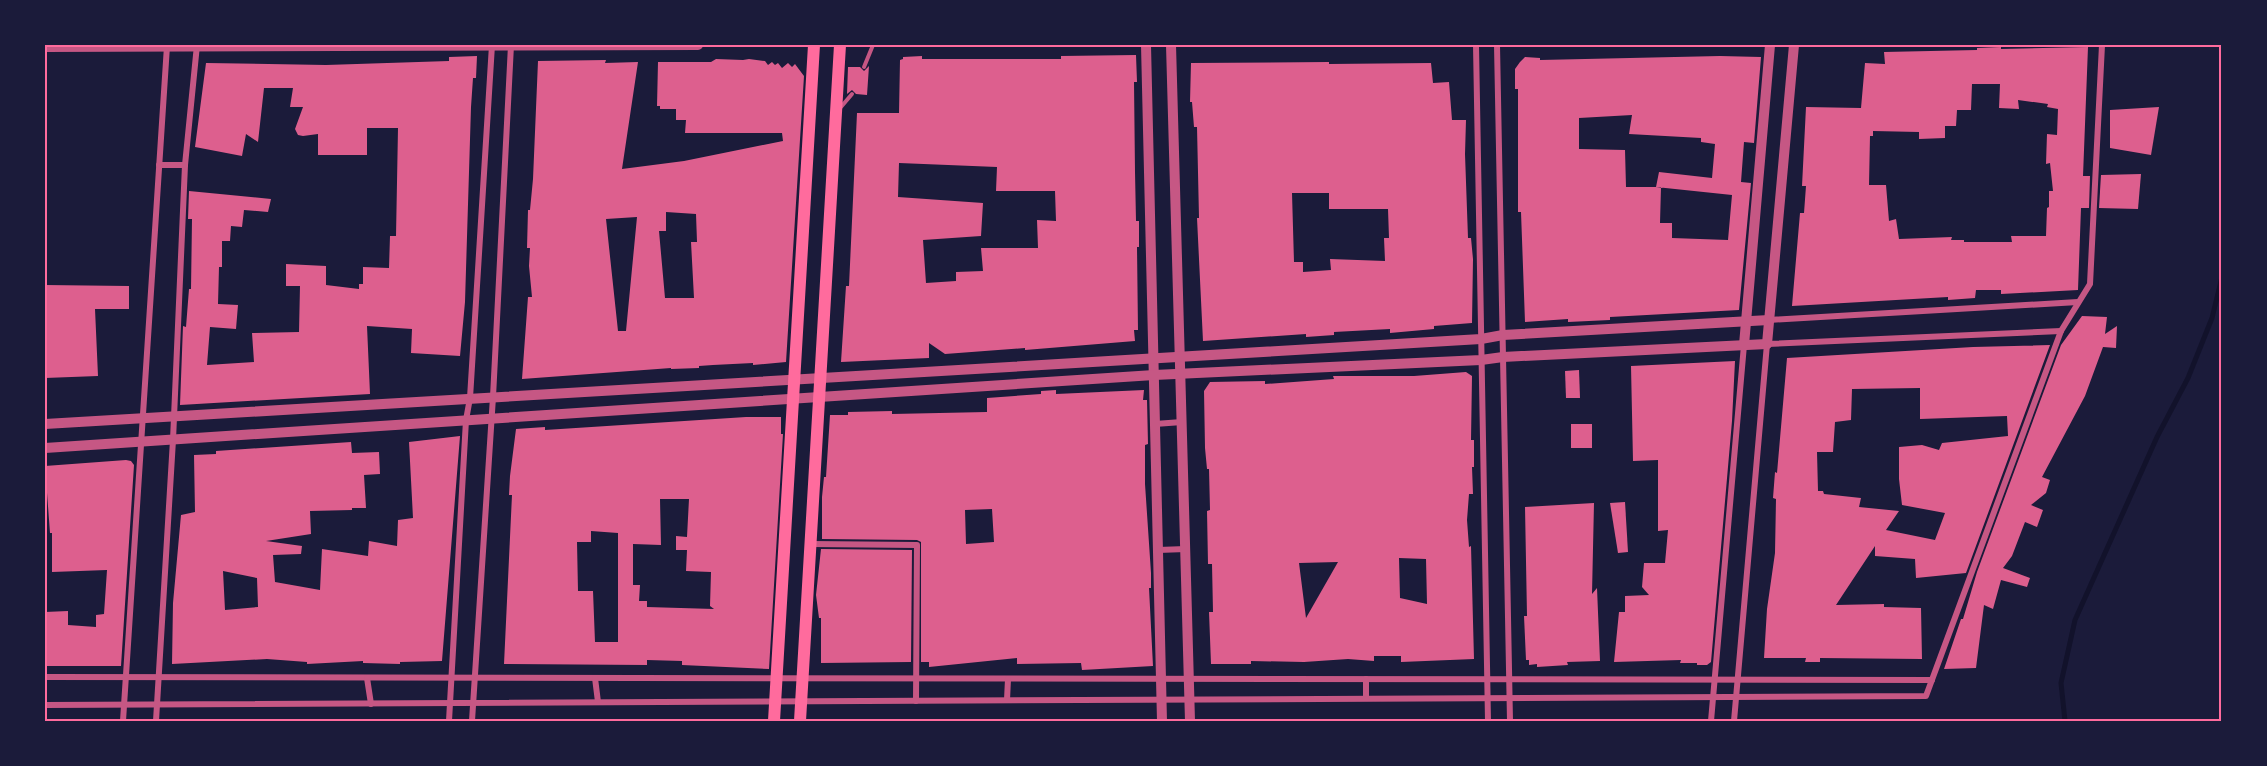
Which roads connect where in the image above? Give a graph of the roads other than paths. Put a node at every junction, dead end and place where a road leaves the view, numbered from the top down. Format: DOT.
graph roads {
  1 [pos="699,45"];
  2 [pos="814,45"];
  3 [pos="840,45"];
  4 [pos="873,45"];
  5 [pos="1146,45"];
  6 [pos="1171,45"];
  7 [pos="1476,45"];
  8 [pos="1497,45"];
  9 [pos="1770,45"];
  10 [pos="1794,45"];
  11 [pos="2102,45"];
  12 [pos="167,46"];
  13 [pos="197,46"];
  14 [pos="492,46"];
  15 [pos="511,46"];
  16 [pos="45,47"];
  17 [pos="864,67"];
  18 [pos="852,94"];
  19 [pos="835,115"];
  20 [pos="159,165"];
  21 [pos="185,165"];
  22 [pos="2078,302"];
  23 [pos="1769,320"];
  24 [pos="1746,321"];
  25 [pos="2061,331"];
  26 [pos="1503,336"];
  27 [pos="1481,339"];
  28 [pos="1767,344"];
  29 [pos="1744,345"];
  30 [pos="1180,356"];
  31 [pos="1153,357"];
  32 [pos="1503,357"];
  33 [pos="1481,360"];
  34 [pos="1180,374"];
  35 [pos="1154,375"];
  36 [pos="820,377"];
  37 [pos="795,379"];
  38 [pos="493,397"];
  39 [pos="819,397"];
  40 [pos="470,398"];
  41 [pos="793,398"];
  42 [pos="173,416"];
  43 [pos="144,418"];
  44 [pos="491,418"];
  45 [pos="465,420"];
  46 [pos="1182,422"];
  47 [pos="45,424"];
  48 [pos="1155,424"];
  49 [pos="173,440"];
  50 [pos="141,442"];
  51 [pos="45,448"];
  52 [pos="811,544"];
  53 [pos="1186,549"];
  54 [pos="1158,550"];
  55 [pos="45,677"];
  56 [pos="126,677"];
  57 [pos="158,677"];
  58 [pos="367,678"];
  59 [pos="452,678"];
  60 [pos="476,678"];
  61 [pos="595,678"];
  62 [pos="777,678"];
  63 [pos="803,678"];
  64 [pos="916,679"];
  65 [pos="1008,679"];
  66 [pos="1161,679"];
  67 [pos="1189,679"];
  68 [pos="1366,679"];
  69 [pos="1509,679"];
  70 [pos="1487,680"];
  71 [pos="1714,680"];
  72 [pos="1737,680"];
  73 [pos="1932,680"];
  74 [pos="1736,696"];
  75 [pos="1510,697"];
  76 [pos="1713,697"];
  77 [pos="1366,698"];
  78 [pos="1487,698"];
  79 [pos="1190,699"];
  80 [pos="1007,700"];
  81 [pos="1162,700"];
  82 [pos="802,701"];
  83 [pos="916,701"];
  84 [pos="598,702"];
  85 [pos="775,702"];
  86 [pos="450,703"];
  87 [pos="473,703"];
  88 [pos="371,704"];
  89 [pos="45,705"];
  90 [pos="124,705"];
  91 [pos="157,705"];
  92 [pos="123,721"];
  93 [pos="156,721"];
  94 [pos="449,721"];
  95 [pos="472,721"];
  96 [pos="774,721"];
  97 [pos="800,721"];
  98 [pos="1162,721"];
  99 [pos="1190,721"];
  100 [pos="1488,721"];
  101 [pos="1510,721"];
  102 [pos="1711,721"];
  103 [pos="1734,721"];
  1 -- 15 [label="street"];
  2 -- 37 [label="main road"];
  3 -- 19 [label="main road"];
  4 -- 17 [label="lane"];
  5 -- 31 [label="street"];
  6 -- 30 [label="street"];
  7 -- 27 [label="street"];
  8 -- 26 [label="street"];
  9 -- 24 [label="street"];
  10 -- 23 [label="street"];
  11 -- 22 [label="street"];
  12 -- 13 [label="street"];
  12 -- 16 [label="street"];
  12 -- 20 [label="street"];
  13 -- 14 [label="street"];
  13 -- 21 [label="street"];
  14 -- 15 [label="street"];
  14 -- 40 [label="street"];
  15 -- 38 [label="street"];
  18 -- 19 [label="lane"];
  19 -- 36 [label="main road"];
  20 -- 21 [label="street"];
  20 -- 43 [label="street"];
  21 -- 42 [label="street"];
  22 -- 23 [label="street"];
  22 -- 25 [label="street"];
  23 -- 24 [label="street"];
  23 -- 28 [label="street"];
  24 -- 26 [label="street"];
  24 -- 29 [label="street"];
  25 -- 28 [label="street"];
  25 -- 73 [label="street"];
  26 -- 27 [label="street"];
  26 -- 32 [label="street"];
  27 -- 30 [label="street"];
  27 -- 33 [label="street"];
  28 -- 29 [label="street"];
  28 -- 72 [label="street"];
  29 -- 32 [label="street"];
  29 -- 71 [label="street"];
  30 -- 31 [label="street"];
  30 -- 34 [label="street"];
  31 -- 35 [label="street"];
  31 -- 36 [label="street"];
  32 -- 33 [label="street"];
  32 -- 69 [label="street"];
  33 -- 34 [label="street"];
  33 -- 70 [label="street"];
  34 -- 35 [label="street"];
  34 -- 46 [label="street"];
  35 -- 39 [label="street"];
  35 -- 48 [label="street"];
  36 -- 37 [label="street"];
  36 -- 39 [label="main road"];
  37 -- 38 [label="street"];
  37 -- 41 [label="main road"];
  38 -- 40 [label="street"];
  38 -- 44 [label="street"];
  39 -- 41 [label="street"];
  39 -- 52 [label="main road"];
  40 -- 42 [label="street"];
  40 -- 45 [label="street"];
  41 -- 44 [label="street"];
  41 -- 62 [label="main road"];
  42 -- 43 [label="street"];
  42 -- 49 [label="street"];
  43 -- 47 [label="street"];
  43 -- 50 [label="street"];
  44 -- 45 [label="street"];
  44 -- 60 [label="street"];
  45 -- 49 [label="street"];
  45 -- 59 [label="street"];
  46 -- 48 [label="street"];
  46 -- 53 [label="street"];
  48 -- 54 [label="street"];
  49 -- 50 [label="street"];
  49 -- 57 [label="street"];
  50 -- 51 [label="street"];
  50 -- 56 [label="street"];
  52 -- 63 [label="main road"];
  52 -- 64 [label="street"];
  53 -- 54 [label="street"];
  53 -- 67 [label="street"];
  54 -- 66 [label="street"];
  55 -- 56 [label="street"];
  56 -- 57 [label="street"];
  56 -- 90 [label="street"];
  57 -- 58 [label="street"];
  57 -- 91 [label="street"];
  58 -- 59 [label="street"];
  58 -- 88 [label="street"];
  59 -- 60 [label="street"];
  59 -- 86 [label="street"];
  60 -- 61 [label="street"];
  60 -- 87 [label="street"];
  61 -- 62 [label="street"];
  61 -- 84 [label="street"];
  62 -- 63 [label="street"];
  62 -- 85 [label="main road"];
  63 -- 64 [label="street"];
  63 -- 82 [label="main road"];
  64 -- 65 [label="street"];
  64 -- 83 [label="street"];
  65 -- 66 [label="street"];
  65 -- 80 [label="street"];
  66 -- 67 [label="street"];
  66 -- 81 [label="street"];
  67 -- 68 [label="street"];
  67 -- 79 [label="street"];
  68 -- 70 [label="street"];
  68 -- 77 [label="street"];
  69 -- 70 [label="street"];
  69 -- 71 [label="street"];
  69 -- 75 [label="street"];
  70 -- 78 [label="street"];
  71 -- 72 [label="street"];
  71 -- 76 [label="street"];
  72 -- 73 [label="street"];
  72 -- 74 [label="street"];
  73 -- 74 [label="street"];
  74 -- 76 [label="street"];
  74 -- 103 [label="street"];
  75 -- 76 [label="street"];
  75 -- 78 [label="street"];
  75 -- 101 [label="street"];
  76 -- 102 [label="street"];
  77 -- 78 [label="street"];
  77 -- 79 [label="street"];
  78 -- 100 [label="street"];
  79 -- 81 [label="street"];
  79 -- 99 [label="street"];
  80 -- 81 [label="street"];
  80 -- 83 [label="street"];
  81 -- 98 [label="street"];
  82 -- 83 [label="street"];
  82 -- 85 [label="street"];
  82 -- 97 [label="main road"];
  84 -- 85 [label="street"];
  84 -- 87 [label="street"];
  85 -- 96 [label="main road"];
  86 -- 87 [label="street"];
  86 -- 88 [label="street"];
  86 -- 94 [label="street"];
  87 -- 95 [label="street"];
  88 -- 91 [label="street"];
  89 -- 90 [label="street"];
  90 -- 91 [label="street"];
  90 -- 92 [label="street"];
  91 -- 93 [label="street"];
}
